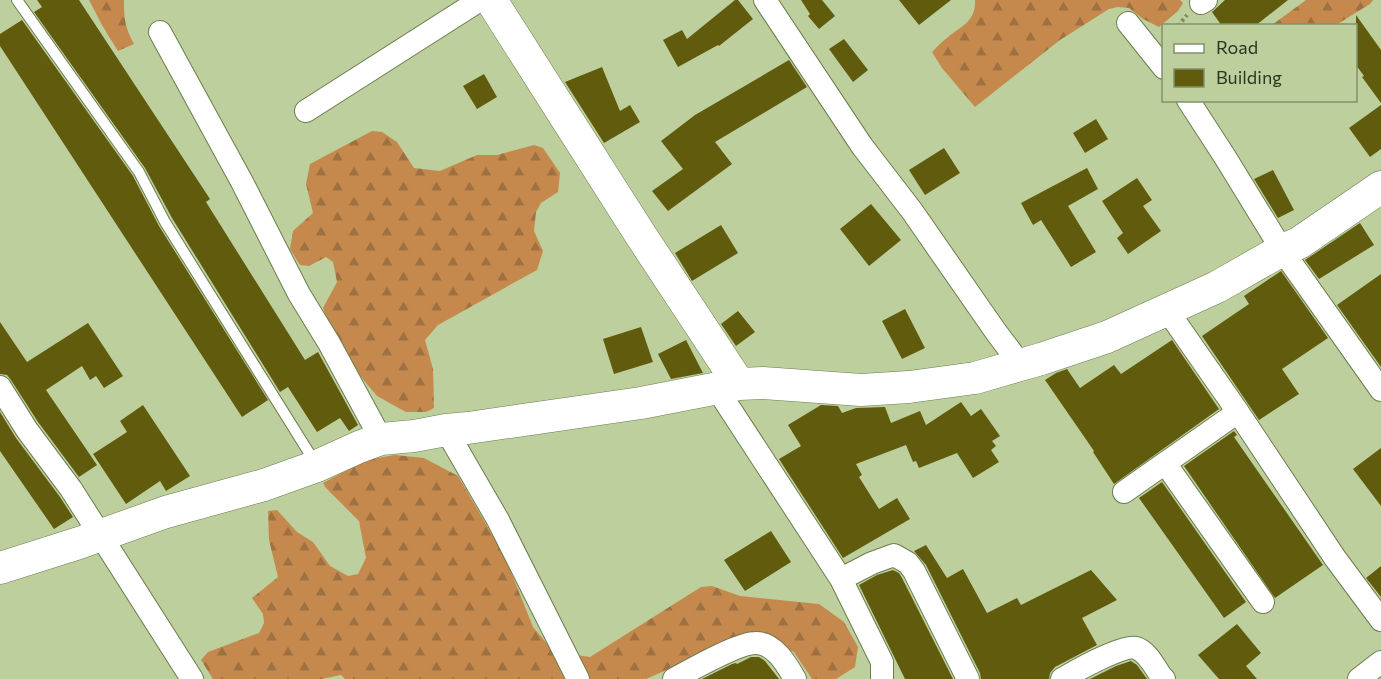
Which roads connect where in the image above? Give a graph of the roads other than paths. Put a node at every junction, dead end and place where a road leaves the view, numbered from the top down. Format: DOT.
graph roads {
  1 [pos="17,0"];
  2 [pos="480,0"];
  3 [pos="491,0"];
  4 [pos="765,0"];
  5 [pos="1128,24"];
  6 [pos="160,32"];
  7 [pos="1162,66"];
  8 [pos="1189,102"];
  9 [pos="306,111"];
  10 [pos="1381,187"];
  11 [pos="1282,250"];
  12 [pos="1167,310"];
  13 [pos="1021,365"];
  14 [pos="728,386"];
  15 [pos="0,387"];
  16 [pos="1381,390"];
  17 [pos="1238,412"];
  18 [pos="446,430"];
  19 [pos="381,439"];
  20 [pos="1166,463"];
  21 [pos="317,466"];
  22 [pos="1124,492"];
  23 [pos="100,536"];
  24 [pos="0,568"];
  25 [pos="841,579"];
  26 [pos="1263,602"];
  27 [pos="1381,620"];
  28 [pos="1381,662"];
  29 [pos="683,677"];
  30 [pos="192,679"];
  31 [pos="578,679"];
  32 [pos="795,679"];
  33 [pos="882,679"];
  34 [pos="968,679"];
  35 [pos="1062,679"];
  36 [pos="1164,679"];
  37 [pos="1359,679"];
  1 -- 21 [label="lane"];
  2 -- 9 [label="street"];
  3 -- 14 [label="street"];
  4 -- 13 [label="street"];
  5 -- 7 [label="street"];
  6 -- 19 [label="street"];
  8 -- 11 [label="street"];
  10 -- 11 [label="street"];
  11 -- 12 [label="street"];
  11 -- 16 [label="street"];
  12 -- 13 [label="street"];
  12 -- 17 [label="street"];
  13 -- 14 [label="street"];
  14 -- 18 [label="street"];
  14 -- 25 [label="street"];
  15 -- 23 [label="street"];
  17 -- 20 [label="street"];
  17 -- 27 [label="street"];
  18 -- 19 [label="street"];
  18 -- 31 [label="street"];
  19 -- 21 [label="street"];
  20 -- 22 [label="street"];
  20 -- 26 [label="street"];
  21 -- 23 [label="street"];
  23 -- 24 [label="street"];
  23 -- 30 [label="street"];
  25 -- 33 [label="street"];
  25 -- 34 [label="street"];
  28 -- 37 [label="street"];
  29 -- 32 [label="street"];
  35 -- 36 [label="street"];
}
